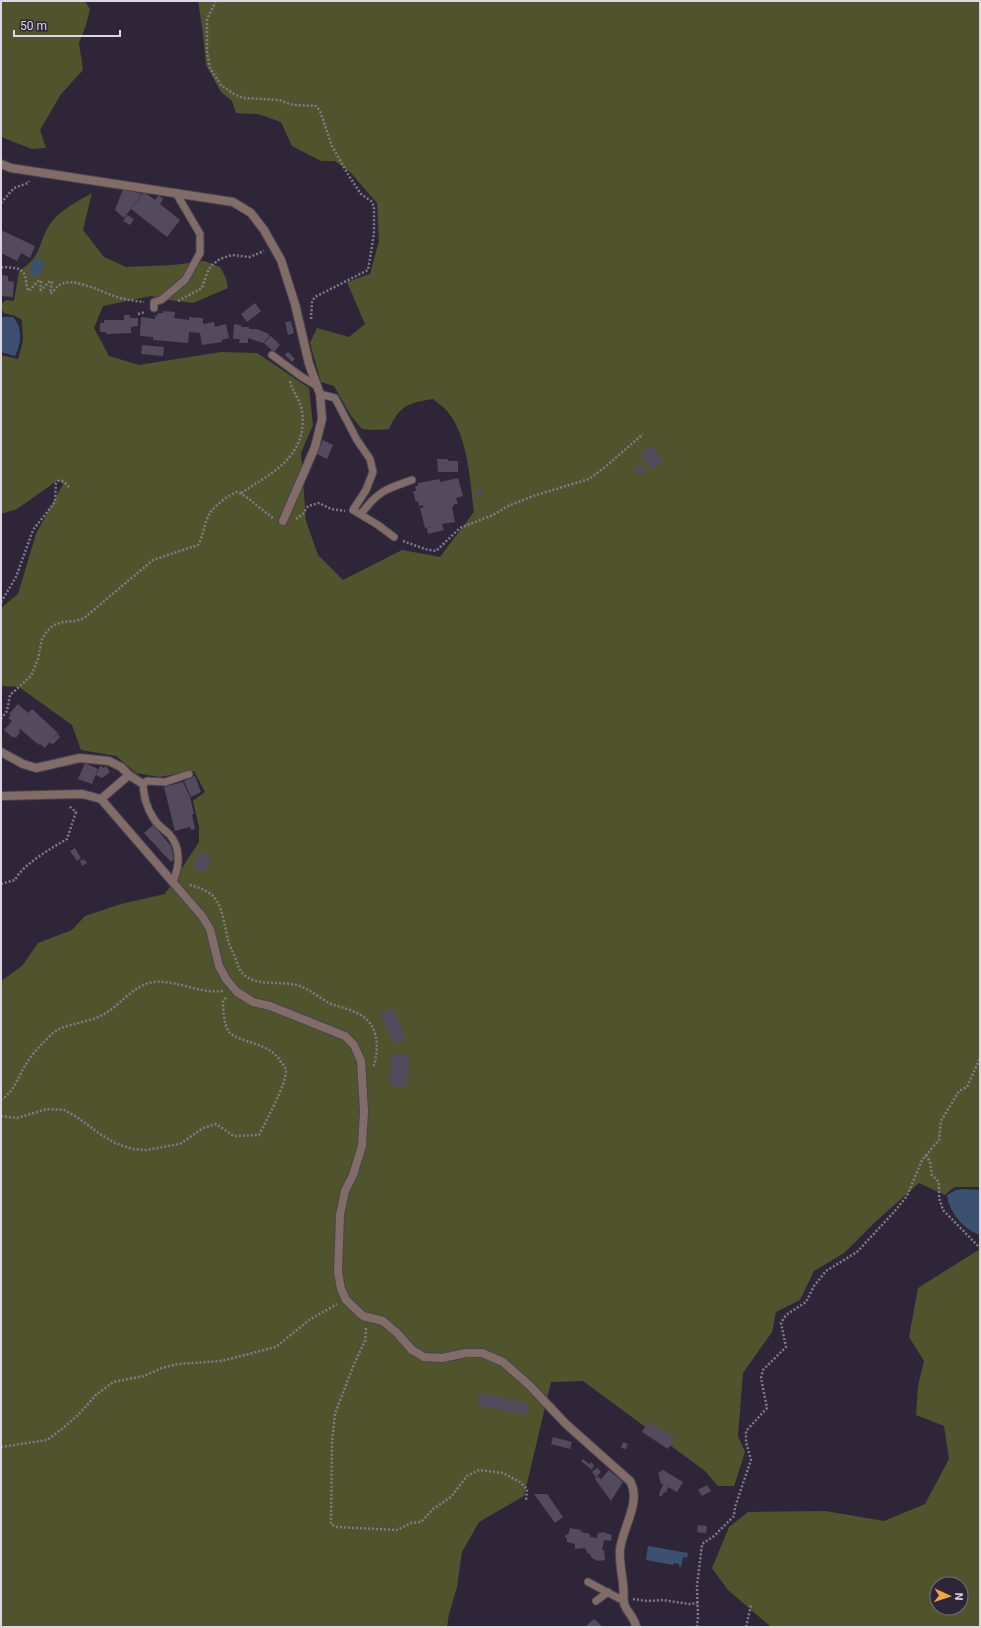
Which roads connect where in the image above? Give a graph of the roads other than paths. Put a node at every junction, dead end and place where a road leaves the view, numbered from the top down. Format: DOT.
graph roads {
  1 [pos="1,164"];
  2 [pos="176,193"];
  3 [pos="154,305"];
  4 [pos="272,355"];
  5 [pos="317,386"];
  6 [pos="320,394"];
  7 [pos="412,480"];
  8 [pos="361,514"];
  9 [pos="283,521"];
  10 [pos="394,537"];
  11 [pos="1,752"];
  12 [pos="190,774"];
  13 [pos="129,775"];
  14 [pos="143,784"];
  15 [pos="1,796"];
  16 [pos="101,800"];
  17 [pos="175,883"];
  18 [pos="588,1582"];
  19 [pos="608,1592"];
  20 [pos="596,1601"];
  21 [pos="624,1601"];
  22 [pos="636,1627"];
  1 -- 2 [label="street"];
  2 -- 3 [label="lane"];
  2 -- 5 [label="street"];
  4 -- 5 [label="lane"];
  5 -- 6 [label="street"];
  6 -- 8 [label="lane"];
  6 -- 9 [label="street"];
  7 -- 8 [label="lane"];
  8 -- 10 [label="lane"];
  11 -- 13 [label="street"];
  12 -- 14 [label="lane"];
  13 -- 14 [label="street"];
  13 -- 16 [label="street"];
  14 -- 17 [label="lane"];
  15 -- 16 [label="street"];
  16 -- 17 [label="street"];
  17 -- 21 [label="street"];
  18 -- 19 [label="lane"];
  19 -- 20 [label="lane"];
  19 -- 21 [label="lane"];
  21 -- 22 [label="street"];
}
